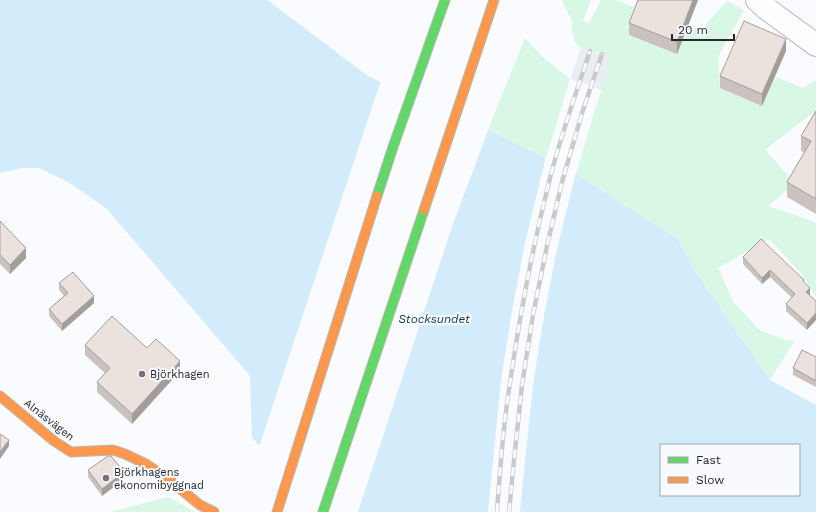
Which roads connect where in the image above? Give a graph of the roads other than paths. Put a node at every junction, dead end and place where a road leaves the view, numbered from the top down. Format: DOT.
graph roads {
  1 [pos="444,0"];
  2 [pos="494,0"];
  3 [pos="502,0"];
  4 [pos="757,0"];
  5 [pos="487,21"];
  6 [pos="816,45"];
  7 [pos="0,396"];
  8 [pos="214,512"];
  9 [pos="277,512"];
  10 [pos="323,512"];
  1 -- 9 [label="main road"];
  2 -- 5 [label="main road"];
  3 -- 5 [label="main road"];
  4 -- 6 [label="street"];
  5 -- 10 [label="main road"];
  7 -- 8 [label="main road, Alnäsvägen"];
}
